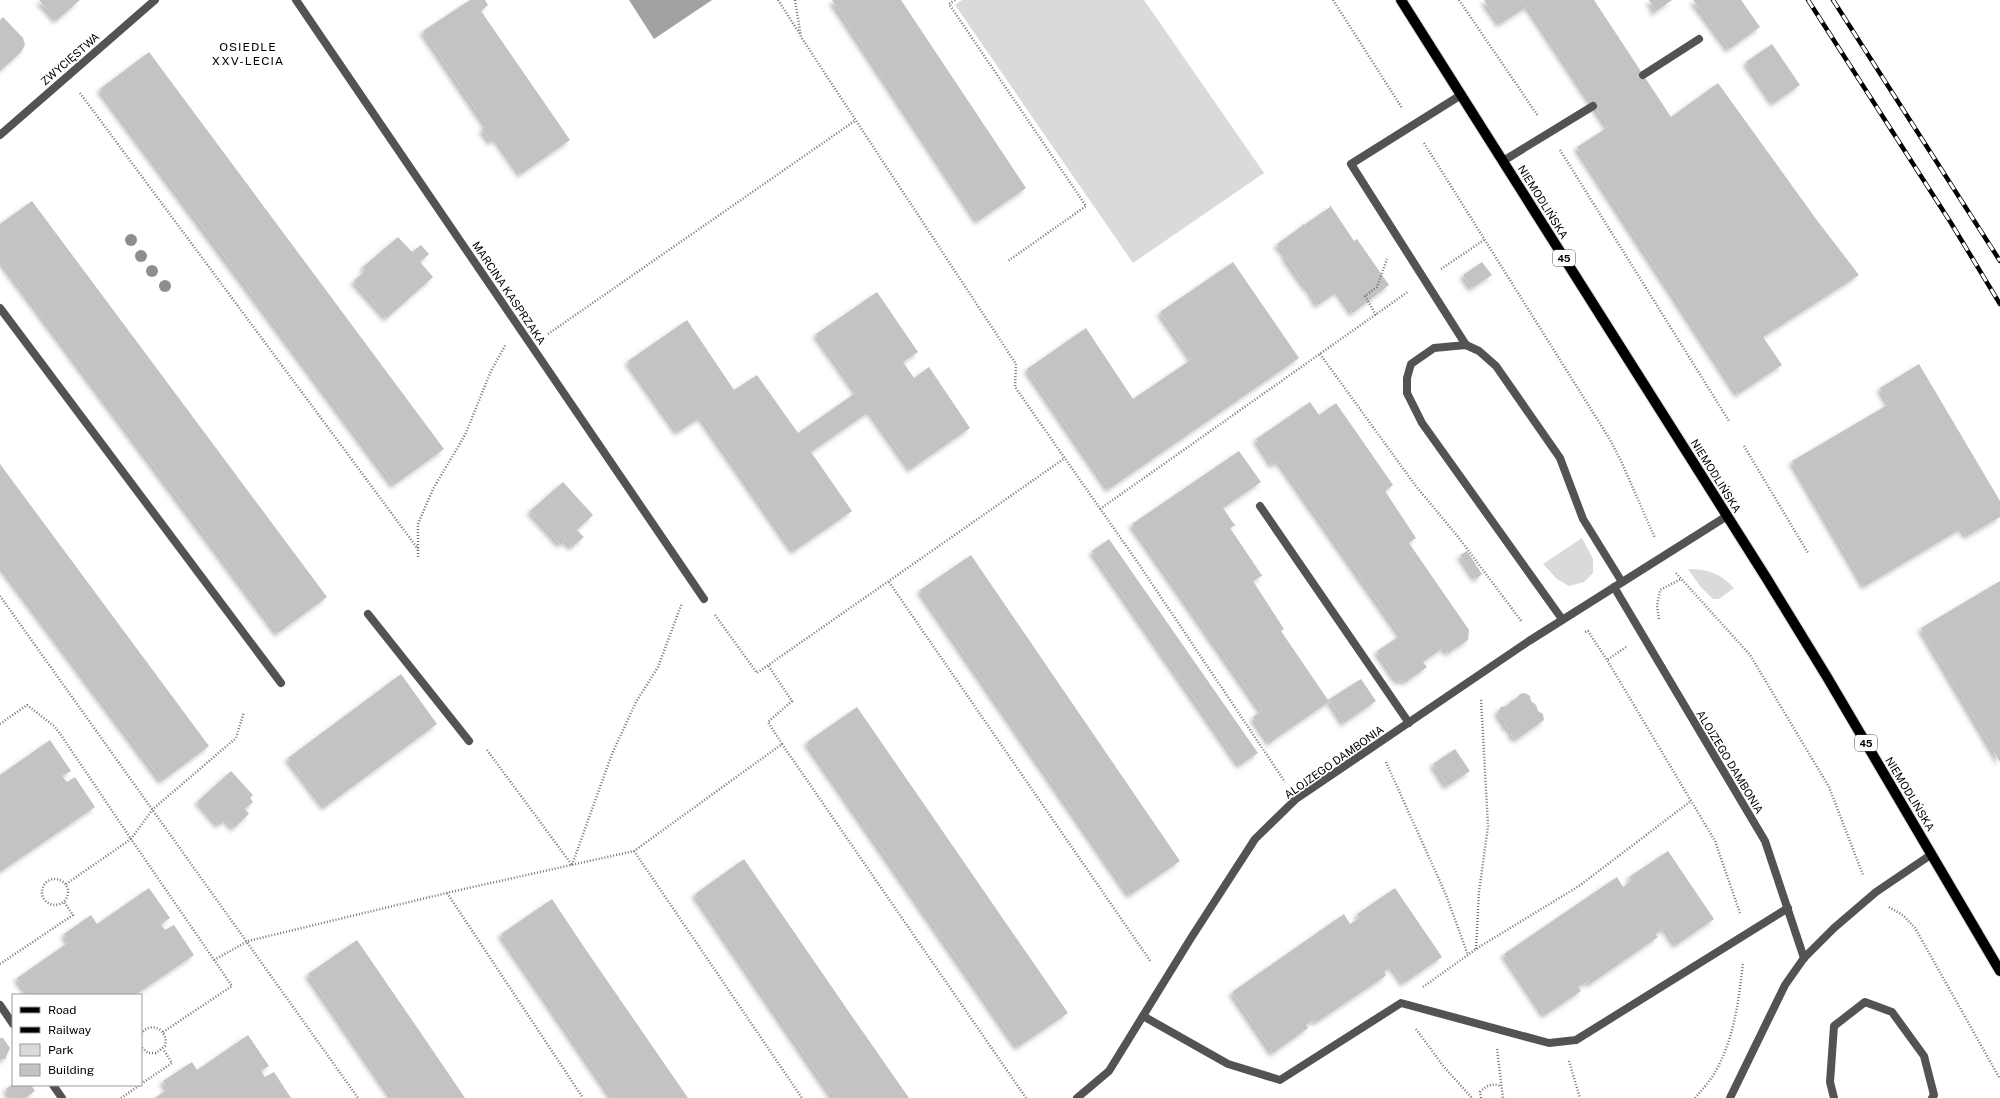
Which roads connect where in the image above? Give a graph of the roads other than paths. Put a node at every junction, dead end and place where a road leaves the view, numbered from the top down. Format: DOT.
graph roads {
  1 [pos="155,0"];
  2 [pos="296,0"];
  3 [pos="1401,0"];
  4 [pos="1700,39"];
  5 [pos="1643,75"];
  6 [pos="1461,94"];
  7 [pos="1593,106"];
  8 [pos="0,136"];
  9 [pos="1503,161"];
  10 [pos="0,308"];
  11 [pos="1466,346"];
  12 [pos="1260,506"];
  13 [pos="1727,516"];
  14 [pos="1622,582"];
  15 [pos="1614,587"];
  16 [pos="704,599"];
  17 [pos="368,614"];
  18 [pos="1562,619"];
  19 [pos="281,683"];
  20 [pos="1409,722"];
  21 [pos="469,741"];
  22 [pos="1932,854"];
  23 [pos="1788,908"];
  24 [pos="1804,958"];
  25 [pos="2000,971"];
  26 [pos="0,1005"];
  27 [pos="1143,1016"];
  28 [pos="12,1023"];
  29 [pos="54,1086"];
  30 [pos="62,1098"];
  31 [pos="1077,1098"];
  32 [pos="1730,1098"];
  33 [pos="1834,1098"];
  34 [pos="1932,1098"];
  1 -- 8 [label="street, ZWYCIĘSTWA"];
  2 -- 16 [label="street, MARCINA KASPRZAKA"];
  3 -- 6 [label="main road, NIEMODLIŃSKA / 45"];
  4 -- 5 [label="street"];
  6 -- 9 [label="main road, NIEMODLIŃSKA / 45"];
  6 -- 11 [label="street"];
  7 -- 9 [label="street"];
  9 -- 13 [label="main road, NIEMODLIŃSKA / 45"];
  10 -- 19 [label="street"];
  11 -- 14 [label="street"];
  11 -- 18 [label="street"];
  12 -- 20 [label="street"];
  13 -- 14 [label="street, ALOJZEGO DAMBONIA"];
  13 -- 22 [label="main road, NIEMODLIŃSKA / 45"];
  14 -- 15 [label="street, ALOJZEGO DAMBONIA"];
  15 -- 18 [label="street, ALOJZEGO DAMBONIA"];
  15 -- 23 [label="street, ALOJZEGO DAMBONIA"];
  17 -- 21 [label="street"];
  18 -- 20 [label="street, ALOJZEGO DAMBONIA"];
  20 -- 27 [label="street, ALOJZEGO DAMBONIA"];
  22 -- 24 [label="street"];
  22 -- 25 [label="main road, NIEMODLIŃSKA / 45"];
  23 -- 24 [label="street, ALOJZEGO DAMBONIA"];
  23 -- 27 [label="street"];
  24 -- 32 [label="street"];
  26 -- 28 [label="street"];
  27 -- 31 [label="street, ALOJZEGO DAMBONIA"];
  29 -- 30 [label="street"];
  33 -- 34 [label="street"];
}
